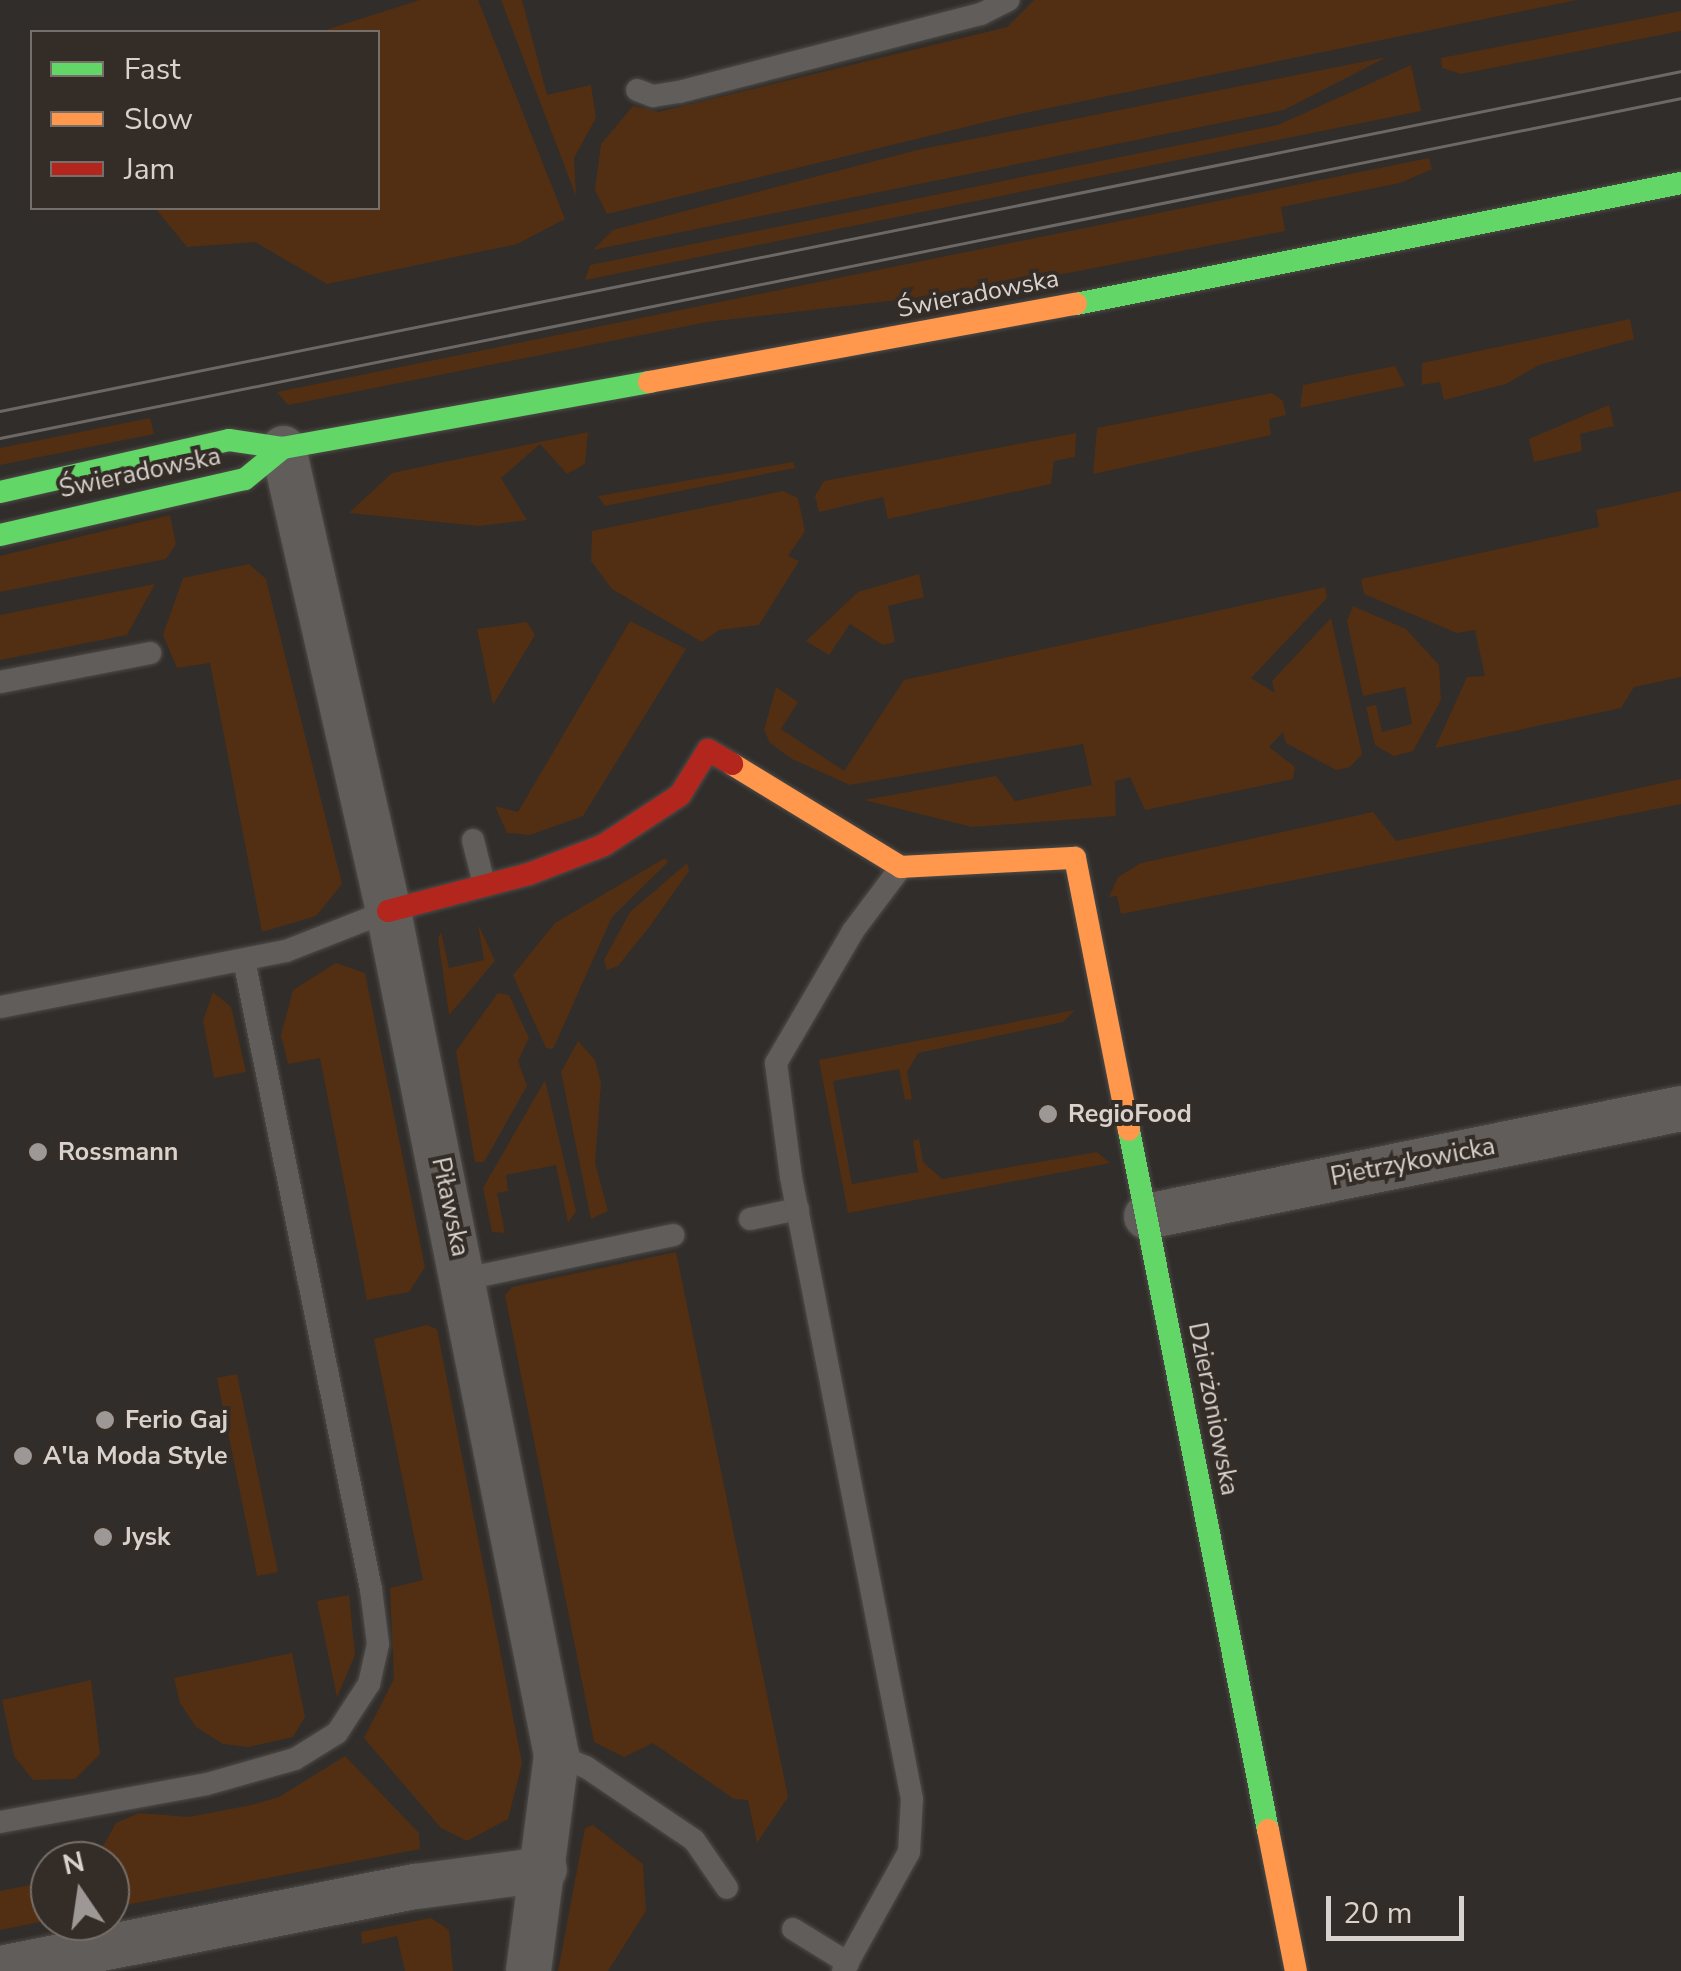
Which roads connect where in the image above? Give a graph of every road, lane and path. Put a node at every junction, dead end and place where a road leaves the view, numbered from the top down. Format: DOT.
graph roads {
  1 [pos="1009,0"];
  2 [pos="637,90"];
  3 [pos="1681,182"];
  4 [pos="283,448"];
  5 [pos="0,492"];
  6 [pos="0,535"];
  7 [pos="150,653"];
  8 [pos="0,682"];
  9 [pos="473,840"];
  10 [pos="901,868"];
  11 [pos="484,884"];
  12 [pos="388,910"];
  13 [pos="244,960"];
  14 [pos="0,1007"];
  15 [pos="1681,1108"];
  16 [pos="798,1209"];
  17 [pos="1146,1216"];
  18 [pos="750,1219"];
  19 [pos="672,1236"];
  20 [pos="465,1280"];
  21 [pos="556,1756"];
  22 [pos="0,1822"];
  23 [pos="544,1870"];
  24 [pos="727,1888"];
  25 [pos="793,1929"];
  26 [pos="846,1967"];
  27 [pos="0,1968"];
  28 [pos="528,1971"];
  29 [pos="1296,1971"];
  1 -- 2 [label="lane"];
  3 -- 4 [label="street, Świeradowska"];
  4 -- 5 [label="street, Świeradowska"];
  4 -- 6 [label="street, Świeradowska"];
  4 -- 12 [label="street, Piławska"];
  7 -- 8 [label="lane"];
  9 -- 11 [label="lane"];
  10 -- 11 [label="street"];
  10 -- 16 [label="lane"];
  10 -- 17 [label="street, Dzierżoniowska"];
  11 -- 12 [label="street"];
  12 -- 13 [label="lane"];
  12 -- 20 [label="street, Piławska"];
  13 -- 14 [label="lane"];
  13 -- 22 [label="lane"];
  15 -- 17 [label="street, Pietrzykowicka"];
  16 -- 18 [label="lane"];
  16 -- 26 [label="lane"];
  17 -- 29 [label="street, Dzierżoniowska"];
  19 -- 20 [label="lane"];
  20 -- 21 [label="street, Piławska"];
  21 -- 23 [label="street, Piławska"];
  21 -- 24 [label="lane"];
  23 -- 27 [label="street"];
  23 -- 28 [label="street, Piławska"];
  25 -- 26 [label="lane"];
}
